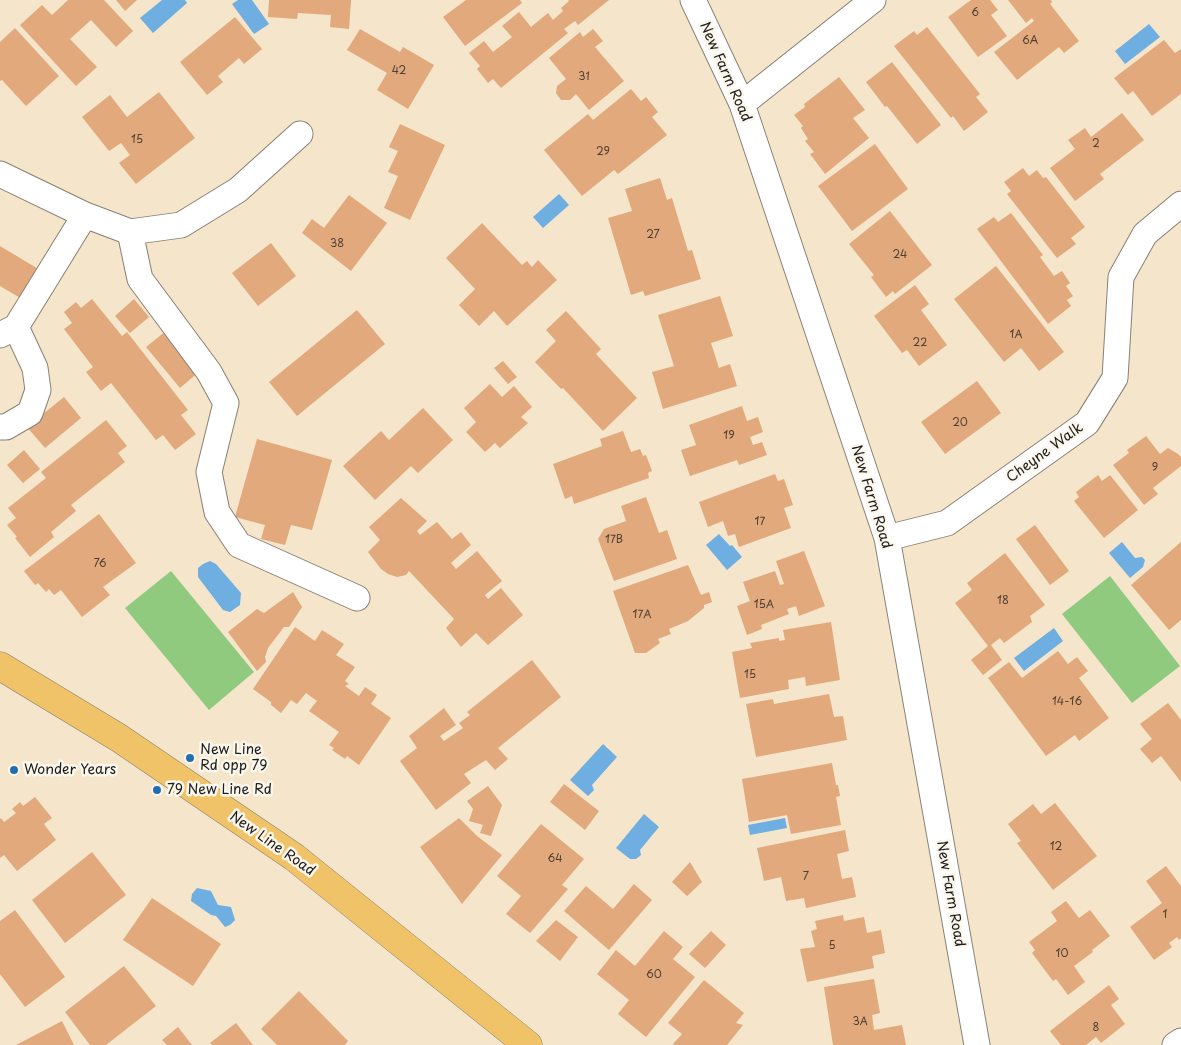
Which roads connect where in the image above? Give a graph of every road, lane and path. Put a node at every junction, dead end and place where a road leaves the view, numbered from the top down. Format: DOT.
graph roads {
  1 [pos="693,0"];
  2 [pos="873,0"];
  3 [pos="742,104"];
  4 [pos="300,134"];
  5 [pos="0,174"];
  6 [pos="1181,204"];
  7 [pos="85,215"];
  8 [pos="130,232"];
  9 [pos="8,331"];
  10 [pos="0,427"];
  11 [pos="887,538"];
  12 [pos="358,598"];
  13 [pos="0,666"];
  14 [pos="1181,1040"];
  15 [pos="528,1045"];
  16 [pos="977,1045"];
  17 [pos="1175,1045"];
  1 -- 3 [label="street, New Farm Road"];
  2 -- 3 [label="street"];
  3 -- 11 [label="street, New Farm Road"];
  4 -- 8 [label="street"];
  5 -- 7 [label="street"];
  6 -- 11 [label="street, Cheyne Walk"];
  7 -- 8 [label="street"];
  7 -- 9 [label="street"];
  8 -- 12 [label="street"];
  9 -- 10 [label="street"];
  11 -- 16 [label="street, New Farm Road"];
  13 -- 15 [label="main road, New Line Road"];
  14 -- 17 [label="street"];
}
